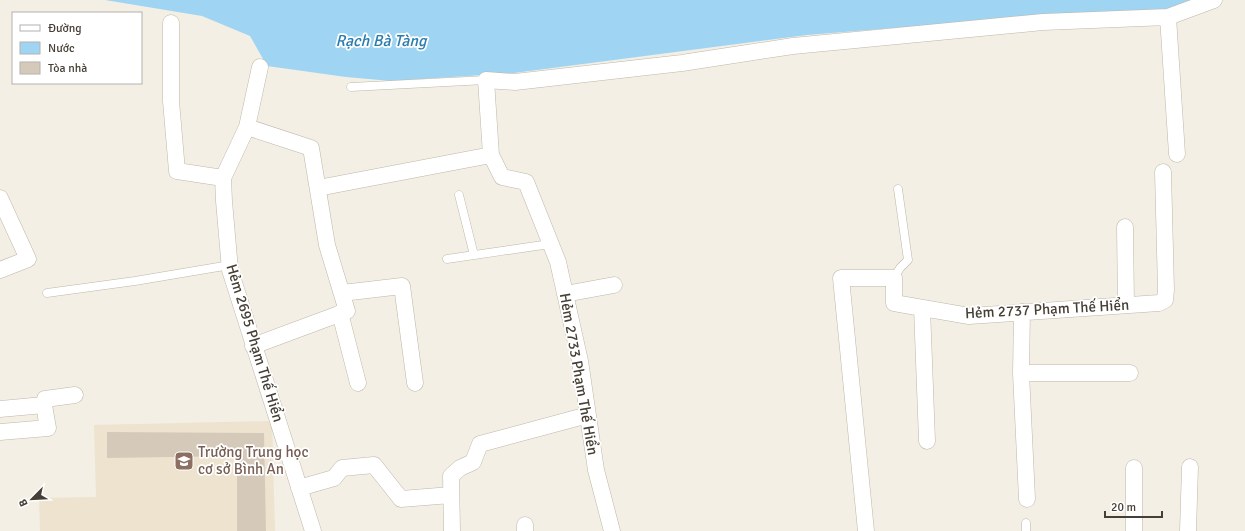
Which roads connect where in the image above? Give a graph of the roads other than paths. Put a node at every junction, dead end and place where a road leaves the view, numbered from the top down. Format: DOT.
graph roads {
  1 [pos="1214,0"];
  2 [pos="1168,17"];
  3 [pos="171,23"];
  4 [pos="260,67"];
  5 [pos="486,80"];
  6 [pos="351,87"];
  7 [pos="247,128"];
  8 [pos="1176,154"];
  9 [pos="491,155"];
  10 [pos="1163,172"];
  11 [pos="224,178"];
  12 [pos="318,188"];
  13 [pos="898,189"];
  14 [pos="460,195"];
  15 [pos="0,198"];
  16 [pos="6,225"];
  17 [pos="1125,227"];
  18 [pos="550,244"];
  19 [pos="474,255"];
  20 [pos="447,259"];
  21 [pos="230,264"];
  22 [pos="0,270"];
  23 [pos="894,278"];
  24 [pos="614,285"];
  25 [pos="342,292"];
  26 [pos="47,293"];
  27 [pos="565,294"];
  28 [pos="1126,305"];
  29 [pos="922,308"];
  30 [pos="1022,312"];
  31 [pos="340,313"];
  32 [pos="253,346"];
  33 [pos="1021,373"];
  34 [pos="1130,373"];
  35 [pos="358,383"];
  36 [pos="415,383"];
  37 [pos="75,395"];
  38 [pos="44,405"];
  39 [pos="0,408"];
  40 [pos="588,415"];
  41 [pos="0,432"];
  42 [pos="927,442"];
  43 [pos="1190,467"];
  44 [pos="1134,468"];
  45 [pos="299,488"];
  46 [pos="451,496"];
  47 [pos="1027,499"];
  48 [pos="313,531"];
  49 [pos="452,531"];
  50 [pos="612,531"];
  51 [pos="866,531"];
  52 [pos="1134,531"];
  53 [pos="1188,531"];
  1 -- 2 [label="street"];
  2 -- 5 [label="street"];
  2 -- 8 [label="street"];
  3 -- 11 [label="street"];
  4 -- 7 [label="street"];
  5 -- 6 [label="lane"];
  5 -- 9 [label="street, Hẻm 2733 Phạm Thế Hiển"];
  7 -- 11 [label="street"];
  7 -- 12 [label="street"];
  9 -- 12 [label="street"];
  9 -- 18 [label="street, Hẻm 2733 Phạm Thế Hiển"];
  10 -- 28 [label="street, Hẻm 2737 Phạm Thế Hiển"];
  11 -- 21 [label="street, Hẻm 2695 Phạm Thế Hiển"];
  12 -- 25 [label="street"];
  13 -- 23 [label="lane"];
  14 -- 19 [label="lane"];
  15 -- 16 [label="street"];
  16 -- 22 [label="street"];
  17 -- 28 [label="street"];
  18 -- 19 [label="lane"];
  18 -- 27 [label="street, Hẻm 2733 Phạm Thế Hiển"];
  19 -- 20 [label="lane"];
  21 -- 26 [label="lane"];
  21 -- 32 [label="street, Hẻm 2695 Phạm Thế Hiển"];
  23 -- 29 [label="street, Hẻm 2737 Phạm Thế Hiển"];
  23 -- 51 [label="street"];
  24 -- 27 [label="street"];
  25 -- 31 [label="street"];
  25 -- 36 [label="street"];
  27 -- 40 [label="street, Hẻm 2733 Phạm Thế Hiển"];
  28 -- 30 [label="street, Hẻm 2737 Phạm Thế Hiển"];
  29 -- 30 [label="street, Hẻm 2737 Phạm Thế Hiển"];
  29 -- 42 [label="street"];
  30 -- 33 [label="street"];
  31 -- 32 [label="street"];
  31 -- 35 [label="street"];
  32 -- 45 [label="street, Hẻm 2695 Phạm Thế Hiển"];
  33 -- 34 [label="street"];
  33 -- 47 [label="street"];
  37 -- 38 [label="street"];
  38 -- 39 [label="street"];
  38 -- 41 [label="street"];
  40 -- 46 [label="street"];
  40 -- 50 [label="street, Hẻm 2733 Phạm Thế Hiển"];
  43 -- 53 [label="street"];
  44 -- 52 [label="street"];
  45 -- 46 [label="street"];
  45 -- 48 [label="street, Hẻm 2695 Phạm Thế Hiển"];
  46 -- 49 [label="street"];
}
